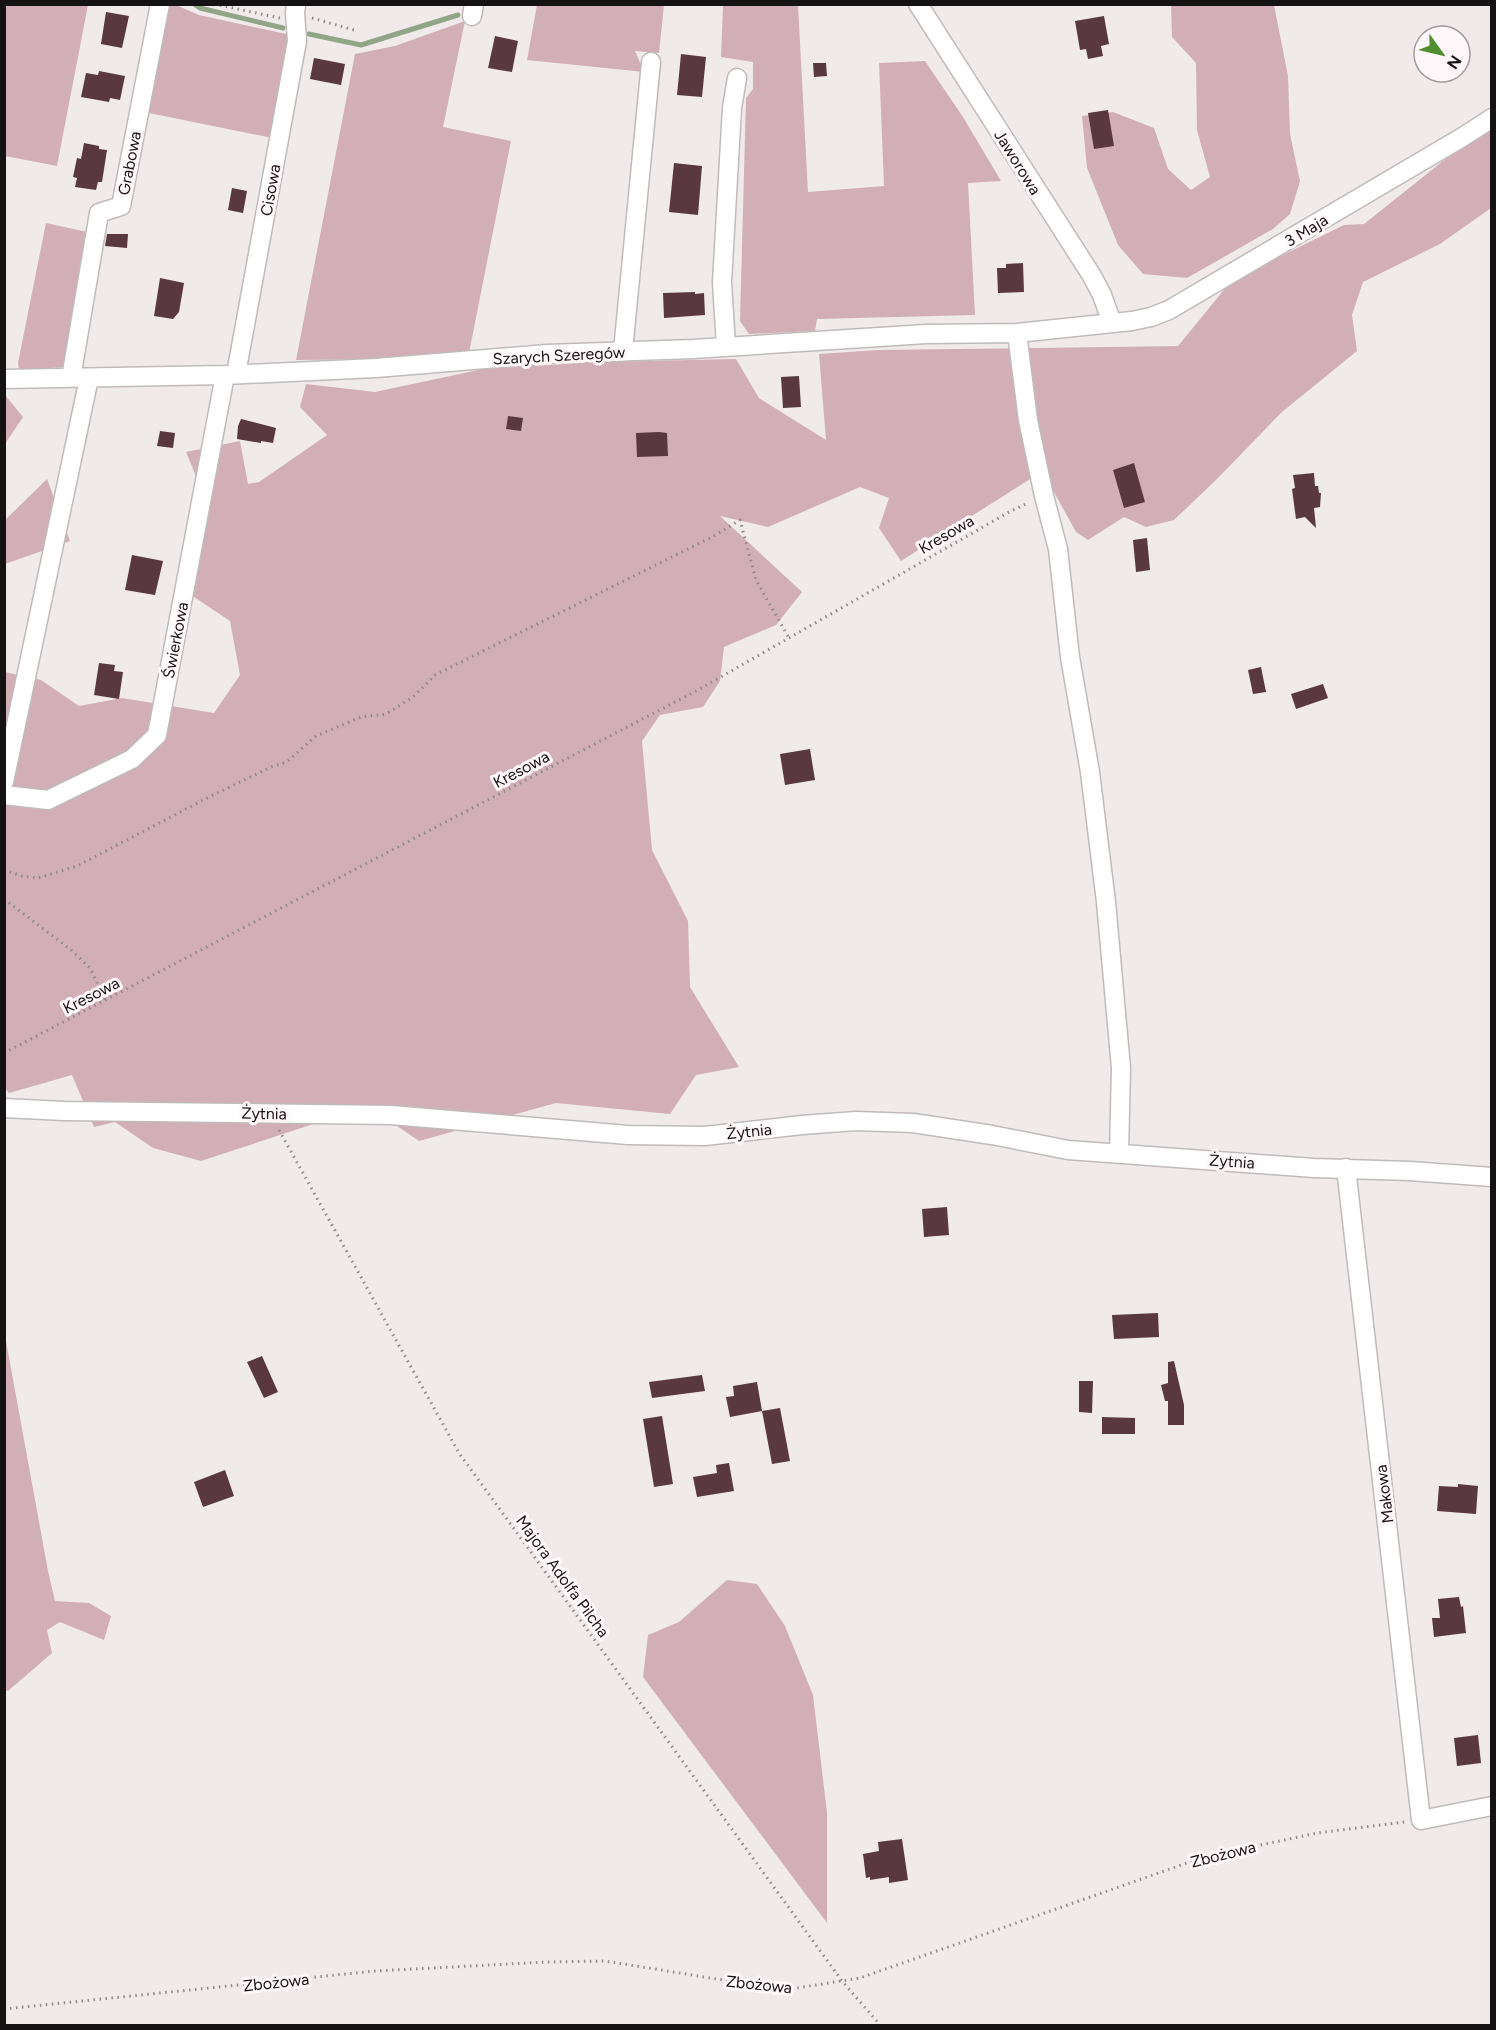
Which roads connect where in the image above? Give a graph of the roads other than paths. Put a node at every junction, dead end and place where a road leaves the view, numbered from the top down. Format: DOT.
graph roads {
  1 [pos="160,4"];
  2 [pos="296,4"];
  3 [pos="918,4"];
  4 [pos="651,62"];
  5 [pos="737,78"];
  6 [pos="1491,118"];
  7 [pos="1112,323"];
  8 [pos="1017,333"];
  9 [pos="726,347"];
  10 [pos="623,351"];
  11 [pos="231,375"];
  12 [pos="80,378"];
  13 [pos="4,379"];
  14 [pos="4,782"];
  15 [pos="4,795"];
  16 [pos="4,1108"];
  17 [pos="1119,1153"];
  18 [pos="1346,1168"];
  19 [pos="1491,1177"];
  20 [pos="1491,1806"];
  1 -- 12 [label="street, Grabowa"];
  2 -- 11 [label="street, Cisowa"];
  3 -- 7 [label="street, Jaworowa"];
  4 -- 10 [label="street"];
  5 -- 9 [label="street"];
  6 -- 7 [label="street, 3 Maja"];
  7 -- 8 [label="street, Szarych Szeregów"];
  8 -- 9 [label="street, Szarych Szeregów"];
  8 -- 17 [label="street"];
  9 -- 10 [label="street, Szarych Szeregów"];
  10 -- 11 [label="street, Szarych Szeregów"];
  11 -- 12 [label="street, Szarych Szeregów"];
  11 -- 15 [label="street, Świerkowa"];
  12 -- 13 [label="street, Szarych Szeregów"];
  12 -- 14 [label="street"];
  16 -- 17 [label="street, Żytnia"];
  17 -- 18 [label="street, Żytnia"];
  18 -- 19 [label="street, Żytnia"];
  18 -- 20 [label="street, Makowa"];
}
